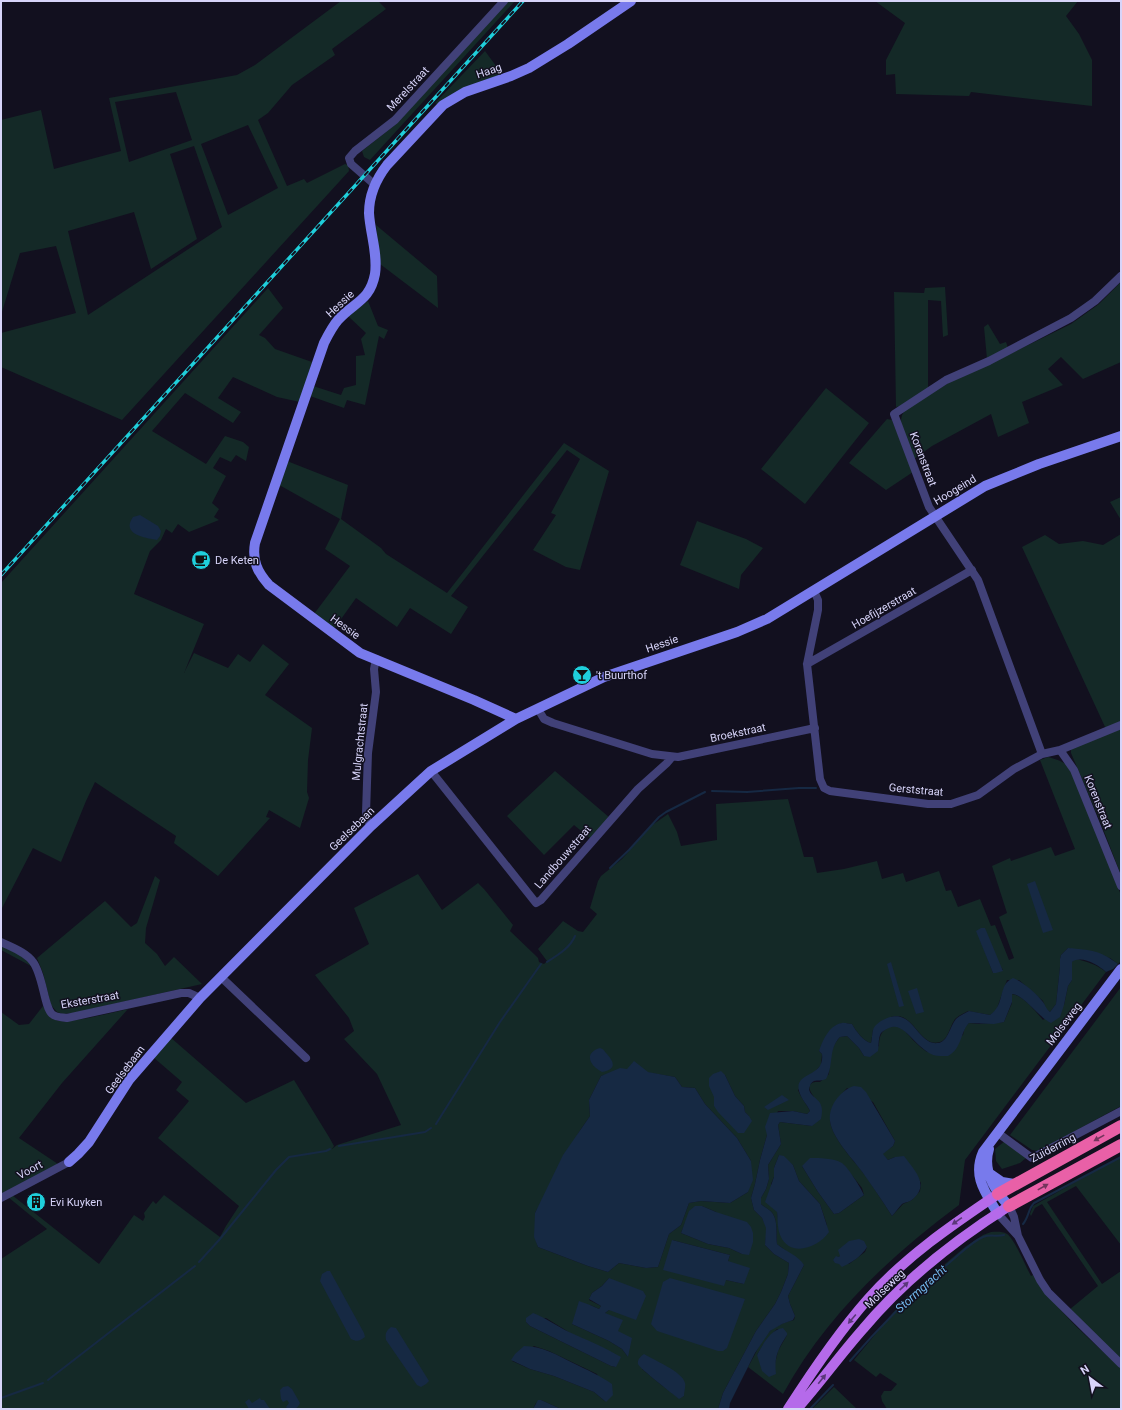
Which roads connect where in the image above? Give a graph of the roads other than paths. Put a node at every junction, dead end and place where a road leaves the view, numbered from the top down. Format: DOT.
graph roads {
  1 [pos="504,1"];
  2 [pos="631,1"];
  3 [pos="375,185"];
  4 [pos="1121,276"];
  5 [pos="1121,436"];
  6 [pos="936,516"];
  7 [pos="972,570"];
  8 [pos="814,591"];
  9 [pos="376,659"];
  10 [pos="807,664"];
  11 [pos="538,709"];
  12 [pos="516,719"];
  13 [pos="1121,725"];
  14 [pos="815,728"];
  15 [pos="1060,750"];
  16 [pos="1042,754"];
  17 [pos="672,757"];
  18 [pos="432,771"];
  19 [pos="371,826"];
  20 [pos="1121,886"];
  21 [pos="1,942"];
  22 [pos="1121,969"];
  23 [pos="221,977"];
  24 [pos="200,998"];
  25 [pos="306,1058"];
  26 [pos="1121,1111"];
  27 [pos="1121,1126"];
  28 [pos="998,1133"];
  29 [pos="990,1143"];
  30 [pos="1121,1145"];
  31 [pos="69,1162"];
  32 [pos="988,1173"];
  33 [pos="1014,1184"];
  34 [pos="994,1197"];
  35 [pos="1,1198"];
  36 [pos="1010,1206"];
  37 [pos="998,1214"];
  38 [pos="1018,1236"];
  39 [pos="1121,1364"];
  40 [pos="788,1409"];
  41 [pos="797,1409"];
  1 -- 3 [label="street, Merelstraat"];
  2 -- 3 [label="street, Haag"];
  3 -- 9 [label="street, Hessie"];
  4 -- 6 [label="street, Korenstraat"];
  5 -- 6 [label="street, Hoogeind"];
  6 -- 7 [label="street, Korenstraat"];
  6 -- 8 [label="street, Hoogeind"];
  7 -- 10 [label="street, Hoefijzerstraat"];
  7 -- 16 [label="street, Korenstraat"];
  8 -- 10 [label="street"];
  8 -- 11 [label="street, Hessie"];
  9 -- 12 [label="street, Hessie"];
  9 -- 19 [label="street, Mulgrachtstraat"];
  10 -- 14 [label="street"];
  11 -- 12 [label="street, Hessie"];
  11 -- 17 [label="street, Broekstraat"];
  12 -- 18 [label="street, Geelsebaan"];
  13 -- 15 [label="street, Gerststraat"];
  14 -- 16 [label="street, Gerststraat"];
  14 -- 17 [label="street, Broekstraat"];
  15 -- 16 [label="street, Gerststraat"];
  15 -- 20 [label="street, Korenstraat"];
  17 -- 18 [label="street, Landbouwstraat"];
  18 -- 19 [label="street, Geelsebaan"];
  19 -- 23 [label="street, Geelsebaan"];
  21 -- 24 [label="street, Eksterstraat"];
  22 -- 28 [label="street, Molseweg"];
  23 -- 24 [label="street, Geelsebaan"];
  23 -- 25 [label="street"];
  24 -- 31 [label="street, Geelsebaan"];
  26 -- 28 [label="street"];
  27 -- 33 [label="highway, Zuiderring, one-way"];
  28 -- 29 [label="street, Molseweg"];
  29 -- 32 [label="street"];
  29 -- 34 [label="street, Molseweg"];
  36 -- 30 [label="highway, one-way"];
  31 -- 35 [label="street, Voort"];
  32 -- 33 [label="street"];
  32 -- 34 [label="street"];
  33 -- 34 [label="highway, Zuiderring"];
  34 -- 36 [label="street"];
  34 -- 37 [label="street"];
  34 -- 40 [label="main road, Molseweg, one-way"];
  36 -- 37 [label="main road, Molseweg"];
  36 -- 38 [label="street"];
  37 -- 38 [label="street"];
  41 -- 37 [label="main road, Molseweg, one-way"];
  38 -- 39 [label="street"];
}
